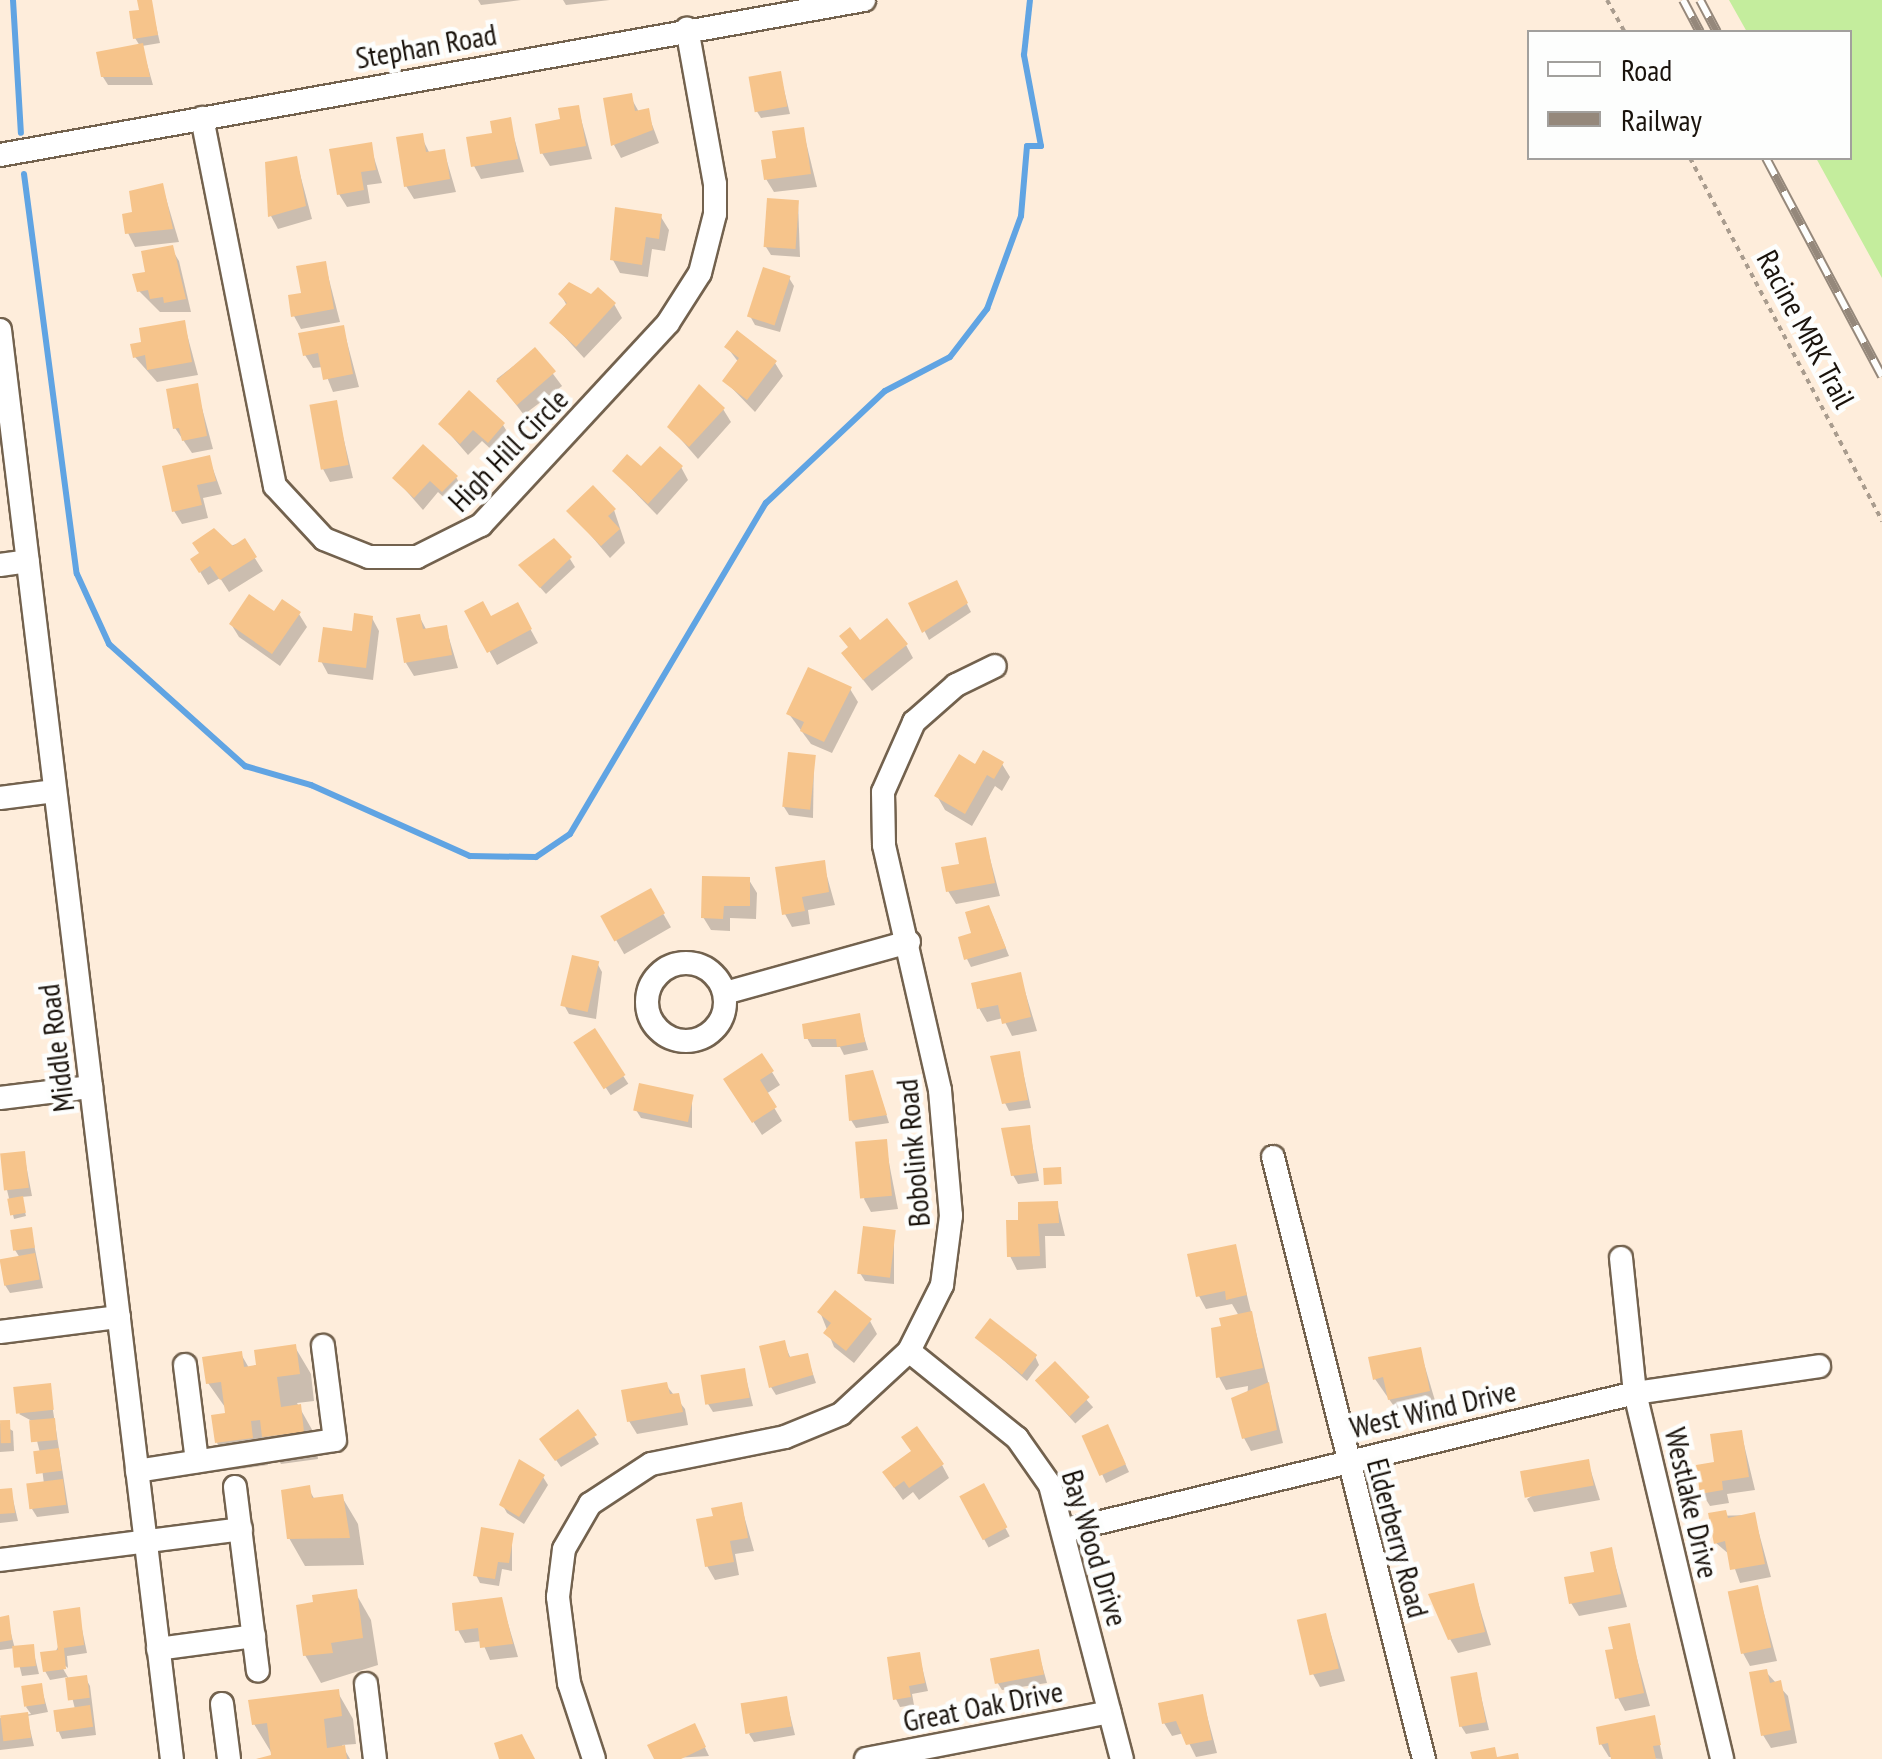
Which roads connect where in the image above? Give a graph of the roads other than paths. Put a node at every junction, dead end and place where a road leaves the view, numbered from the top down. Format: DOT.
graph roads {
  1 [pos="864,0"];
  2 [pos="687,29"];
  3 [pos="202,118"];
  4 [pos="0,155"];
  5 [pos="0,330"];
  6 [pos="28,561"];
  7 [pos="0,565"];
  8 [pos="995,666"];
  9 [pos="55,791"];
  10 [pos="0,798"];
  11 [pos="908,942"];
  12 [pos="725,992"];
  13 [pos="91,1088"];
  14 [pos="0,1098"];
  15 [pos="1274,1157"];
  16 [pos="1621,1258"];
  17 [pos="119,1317"];
  18 [pos="0,1332"];
  19 [pos="324,1346"];
  20 [pos="909,1351"];
  21 [pos="184,1365"];
  22 [pos="1818,1366"];
  23 [pos="1635,1393"];
  24 [pos="1346,1460"];
  25 [pos="197,1461"];
  26 [pos="137,1471"];
  27 [pos="236,1486"];
  28 [pos="240,1529"];
  29 [pos="1064,1532"];
  30 [pos="146,1542"];
  31 [pos="0,1560"];
  32 [pos="254,1636"];
  33 [pos="158,1649"];
  34 [pos="258,1672"];
  35 [pos="366,1684"];
  36 [pos="222,1704"];
  37 [pos="1110,1712"];
  38 [pos="172,1759"];
  39 [pos="229,1759"];
  40 [pos="375,1759"];
  41 [pos="594,1759"];
  42 [pos="866,1759"];
  43 [pos="1122,1759"];
  44 [pos="1424,1759"];
  45 [pos="1722,1759"];
  1 -- 2 [label="street, Stephan Road"];
  2 -- 3 [label="street, Stephan Road"];
  2 -- 3 [label="street, High Hill Circle"];
  3 -- 4 [label="street, Stephan Road"];
  5 -- 6 [label="street, Middle Road"];
  6 -- 7 [label="street"];
  6 -- 9 [label="street, Middle Road"];
  8 -- 11 [label="street, Bobolink Road"];
  9 -- 10 [label="street"];
  9 -- 13 [label="street, Middle Road"];
  11 -- 12 [label="street"];
  11 -- 20 [label="street, Bobolink Road"];
  13 -- 14 [label="street"];
  13 -- 17 [label="street, Middle Road"];
  15 -- 24 [label="street, Elderberry Road"];
  16 -- 23 [label="street, Westlake Drive"];
  17 -- 18 [label="street"];
  17 -- 26 [label="street, Middle Road"];
  19 -- 25 [label="street"];
  20 -- 29 [label="street, Bay Wood Drive"];
  20 -- 41 [label="street, Bobolink Road"];
  21 -- 25 [label="street"];
  22 -- 23 [label="street, West Wind Drive"];
  23 -- 24 [label="street, West Wind Drive"];
  23 -- 45 [label="street, Westlake Drive"];
  24 -- 29 [label="street, West Wind Drive"];
  24 -- 44 [label="street, Elderberry Road"];
  25 -- 26 [label="street"];
  26 -- 30 [label="street, Middle Road"];
  27 -- 28 [label="street"];
  28 -- 30 [label="street"];
  28 -- 32 [label="street"];
  29 -- 37 [label="street, Bay Wood Drive"];
  30 -- 31 [label="street"];
  30 -- 33 [label="street, Middle Road"];
  32 -- 33 [label="street"];
  32 -- 34 [label="street"];
  33 -- 38 [label="street, Middle Road"];
  35 -- 40 [label="street"];
  36 -- 39 [label="street"];
  37 -- 42 [label="street, Great Oak Drive"];
  37 -- 43 [label="street, Bay Wood Drive"];
}
